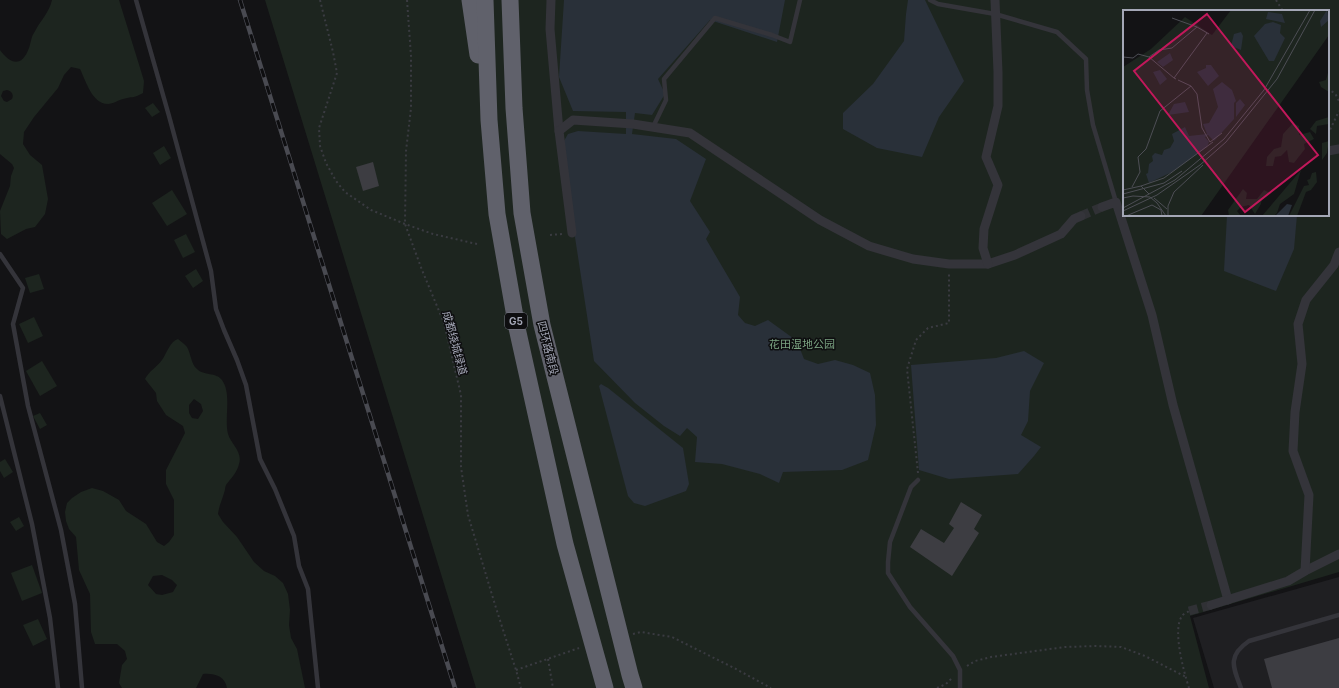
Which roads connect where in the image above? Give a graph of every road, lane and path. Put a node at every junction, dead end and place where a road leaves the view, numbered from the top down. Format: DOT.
graph roads {
  1 [pos="136,0"];
  2 [pos="320,0"];
  3 [pos="407,0"];
  4 [pos="470,0"];
  5 [pos="485,0"];
  6 [pos="510,0"];
  7 [pos="519,0"];
  8 [pos="551,0"];
  9 [pos="800,0"];
  10 [pos="930,0"];
  11 [pos="995,0"];
  12 [pos="1276,0"];
  13 [pos="1282,10"];
  14 [pos="995,14"];
  15 [pos="1329,89"];
  16 [pos="1339,101"];
  17 [pos="514,108"];
  18 [pos="1339,111"];
  19 [pos="489,120"];
  20 [pos="653,127"];
  21 [pos="559,131"];
  22 [pos="1329,132"];
  23 [pos="1339,149"];
  24 [pos="1329,151"];
  25 [pos="1120,202"];
  26 [pos="1102,207"];
  27 [pos="1123,213"];
  28 [pos="1081,216"];
  29 [pos="1124,216"];
  30 [pos="405,224"];
  31 [pos="572,233"];
  32 [pos="550,235"];
  33 [pos="477,244"];
  34 [pos="1339,252"];
  35 [pos="0,254"];
  36 [pos="949,264"];
  37 [pos="988,264"];
  38 [pos="0,396"];
  39 [pos="918,480"];
  40 [pos="1339,554"];
  41 [pos="1305,571"];
  42 [pos="1228,600"];
  43 [pos="1211,605"];
  44 [pos="1189,611"];
  45 [pos="1339,615"];
  46 [pos="625,636"];
  47 [pos="579,648"];
  48 [pos="548,659"];
  49 [pos="516,670"];
  50 [pos="960,670"];
  51 [pos="1186,677"];
  52 [pos="58,688"];
  53 [pos="82,688"];
  54 [pos="318,688"];
  55 [pos="521,688"];
  56 [pos="553,688"];
  57 [pos="605,688"];
  58 [pos="634,688"];
  59 [pos="771,688"];
  60 [pos="937,688"];
  61 [pos="960,688"];
  62 [pos="1189,688"];
  63 [pos="1241,688"];
  1 -- 54 [label="lane"];
  2 -- 30 [label="path"];
  3 -- 30 [label="path, 成都绕城绿道"];
  4 -- 19 [label="highway"];
  5 -- 19 [label="highway, G5"];
  6 -- 17 [label="highway, 四环路南段 / G5"];
  7 -- 17 [label="highway"];
  8 -- 21 [label="street"];
  9 -- 20 [label="lane"];
  10 -- 14 [label="lane"];
  11 -- 14 [label="street"];
  12 -- 13 [label="path"];
  14 -- 25 [label="lane"];
  14 -- 37 [label="street"];
  15 -- 16 [label="path"];
  17 -- 46 [label="highway, 四环路南段 / G5"];
  18 -- 22 [label="path"];
  19 -- 57 [label="highway, G5"];
  20 -- 21 [label="street"];
  20 -- 36 [label="street"];
  21 -- 31 [label="street"];
  23 -- 24 [label="street"];
  25 -- 26 [label="street"];
  25 -- 27 [label="street"];
  28 -- 37 [label="street"];
  29 -- 42 [label="street"];
  30 -- 33 [label="path"];
  30 -- 49 [label="path, 成都绕城绿道"];
  31 -- 32 [label="path"];
  34 -- 41 [label="street"];
  35 -- 53 [label="lane"];
  36 -- 37 [label="street"];
  36 -- 39 [label="path"];
  38 -- 52 [label="lane"];
  39 -- 50 [label="lane"];
  40 -- 41 [label="street"];
  41 -- 42 [label="street"];
  42 -- 43 [label="street"];
  44 -- 51 [label="path"];
  45 -- 63 [label="lane"];
  46 -- 58 [label="highway, 四环路南段 / G5"];
  46 -- 59 [label="path"];
  47 -- 48 [label="path"];
  48 -- 49 [label="path"];
  48 -- 56 [label="path"];
  49 -- 55 [label="path, 成都绕城绿道"];
  50 -- 51 [label="path"];
  50 -- 60 [label="path"];
  50 -- 61 [label="lane"];
  51 -- 62 [label="path"];
}
